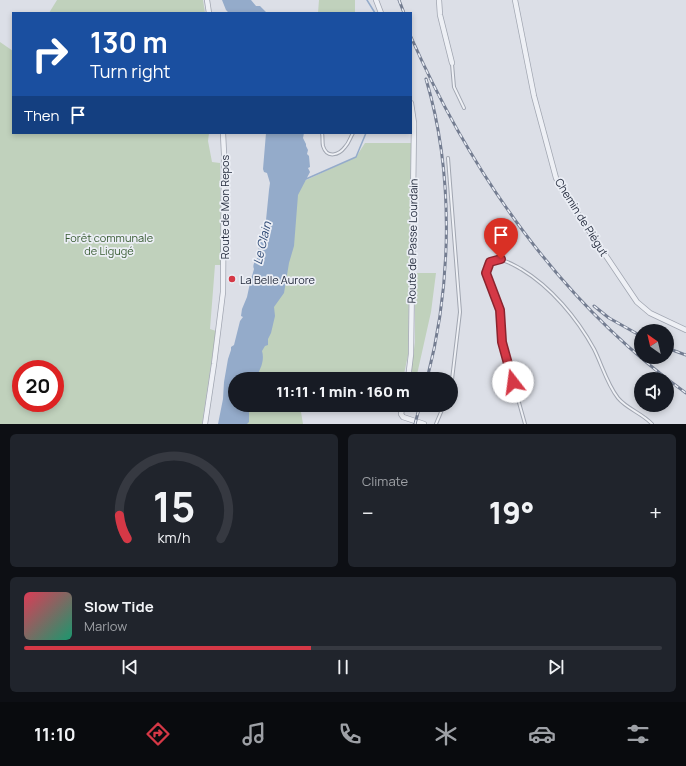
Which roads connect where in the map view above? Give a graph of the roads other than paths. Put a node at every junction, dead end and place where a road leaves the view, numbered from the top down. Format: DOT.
graph roads {
  1 [pos="206,0"];
  2 [pos="376,0"];
  3 [pos="439,0"];
  4 [pos="515,0"];
  5 [pos="209,12"];
  6 [pos="381,12"];
  7 [pos="452,63"];
  8 [pos="464,108"];
  9 [pos="412,110"];
  10 [pos="223,134"];
  11 [pos="322,134"];
  12 [pos="352,134"];
  13 [pos="448,158"];
  14 [pos="686,330"];
  15 [pos="409,372"];
  16 [pos="453,372"];
  17 [pos="401,412"];
  18 [pos="441,412"];
  19 [pos="205,424"];
  20 [pos="424,424"];
  21 [pos="436,424"];
  22 [pos="525,424"];
  23 [pos="652,424"];
  1 -- 5 [label="street"];
  2 -- 6 [label="street"];
  3 -- 7 [label="street"];
  4 -- 14 [label="street, Chemin de Piégut"];
  7 -- 8 [label="lane"];
  9 -- 15 [label="street, Route de Passe Lourdain"];
  10 -- 19 [label="street, Route de Mon Repos"];
  11 -- 12 [label="lane"];
  13 -- 16 [label="lane"];
  17 -- 20 [label="street"];
  18 -- 21 [label="lane"];
  22 -- 23 [label="lane"];
}
